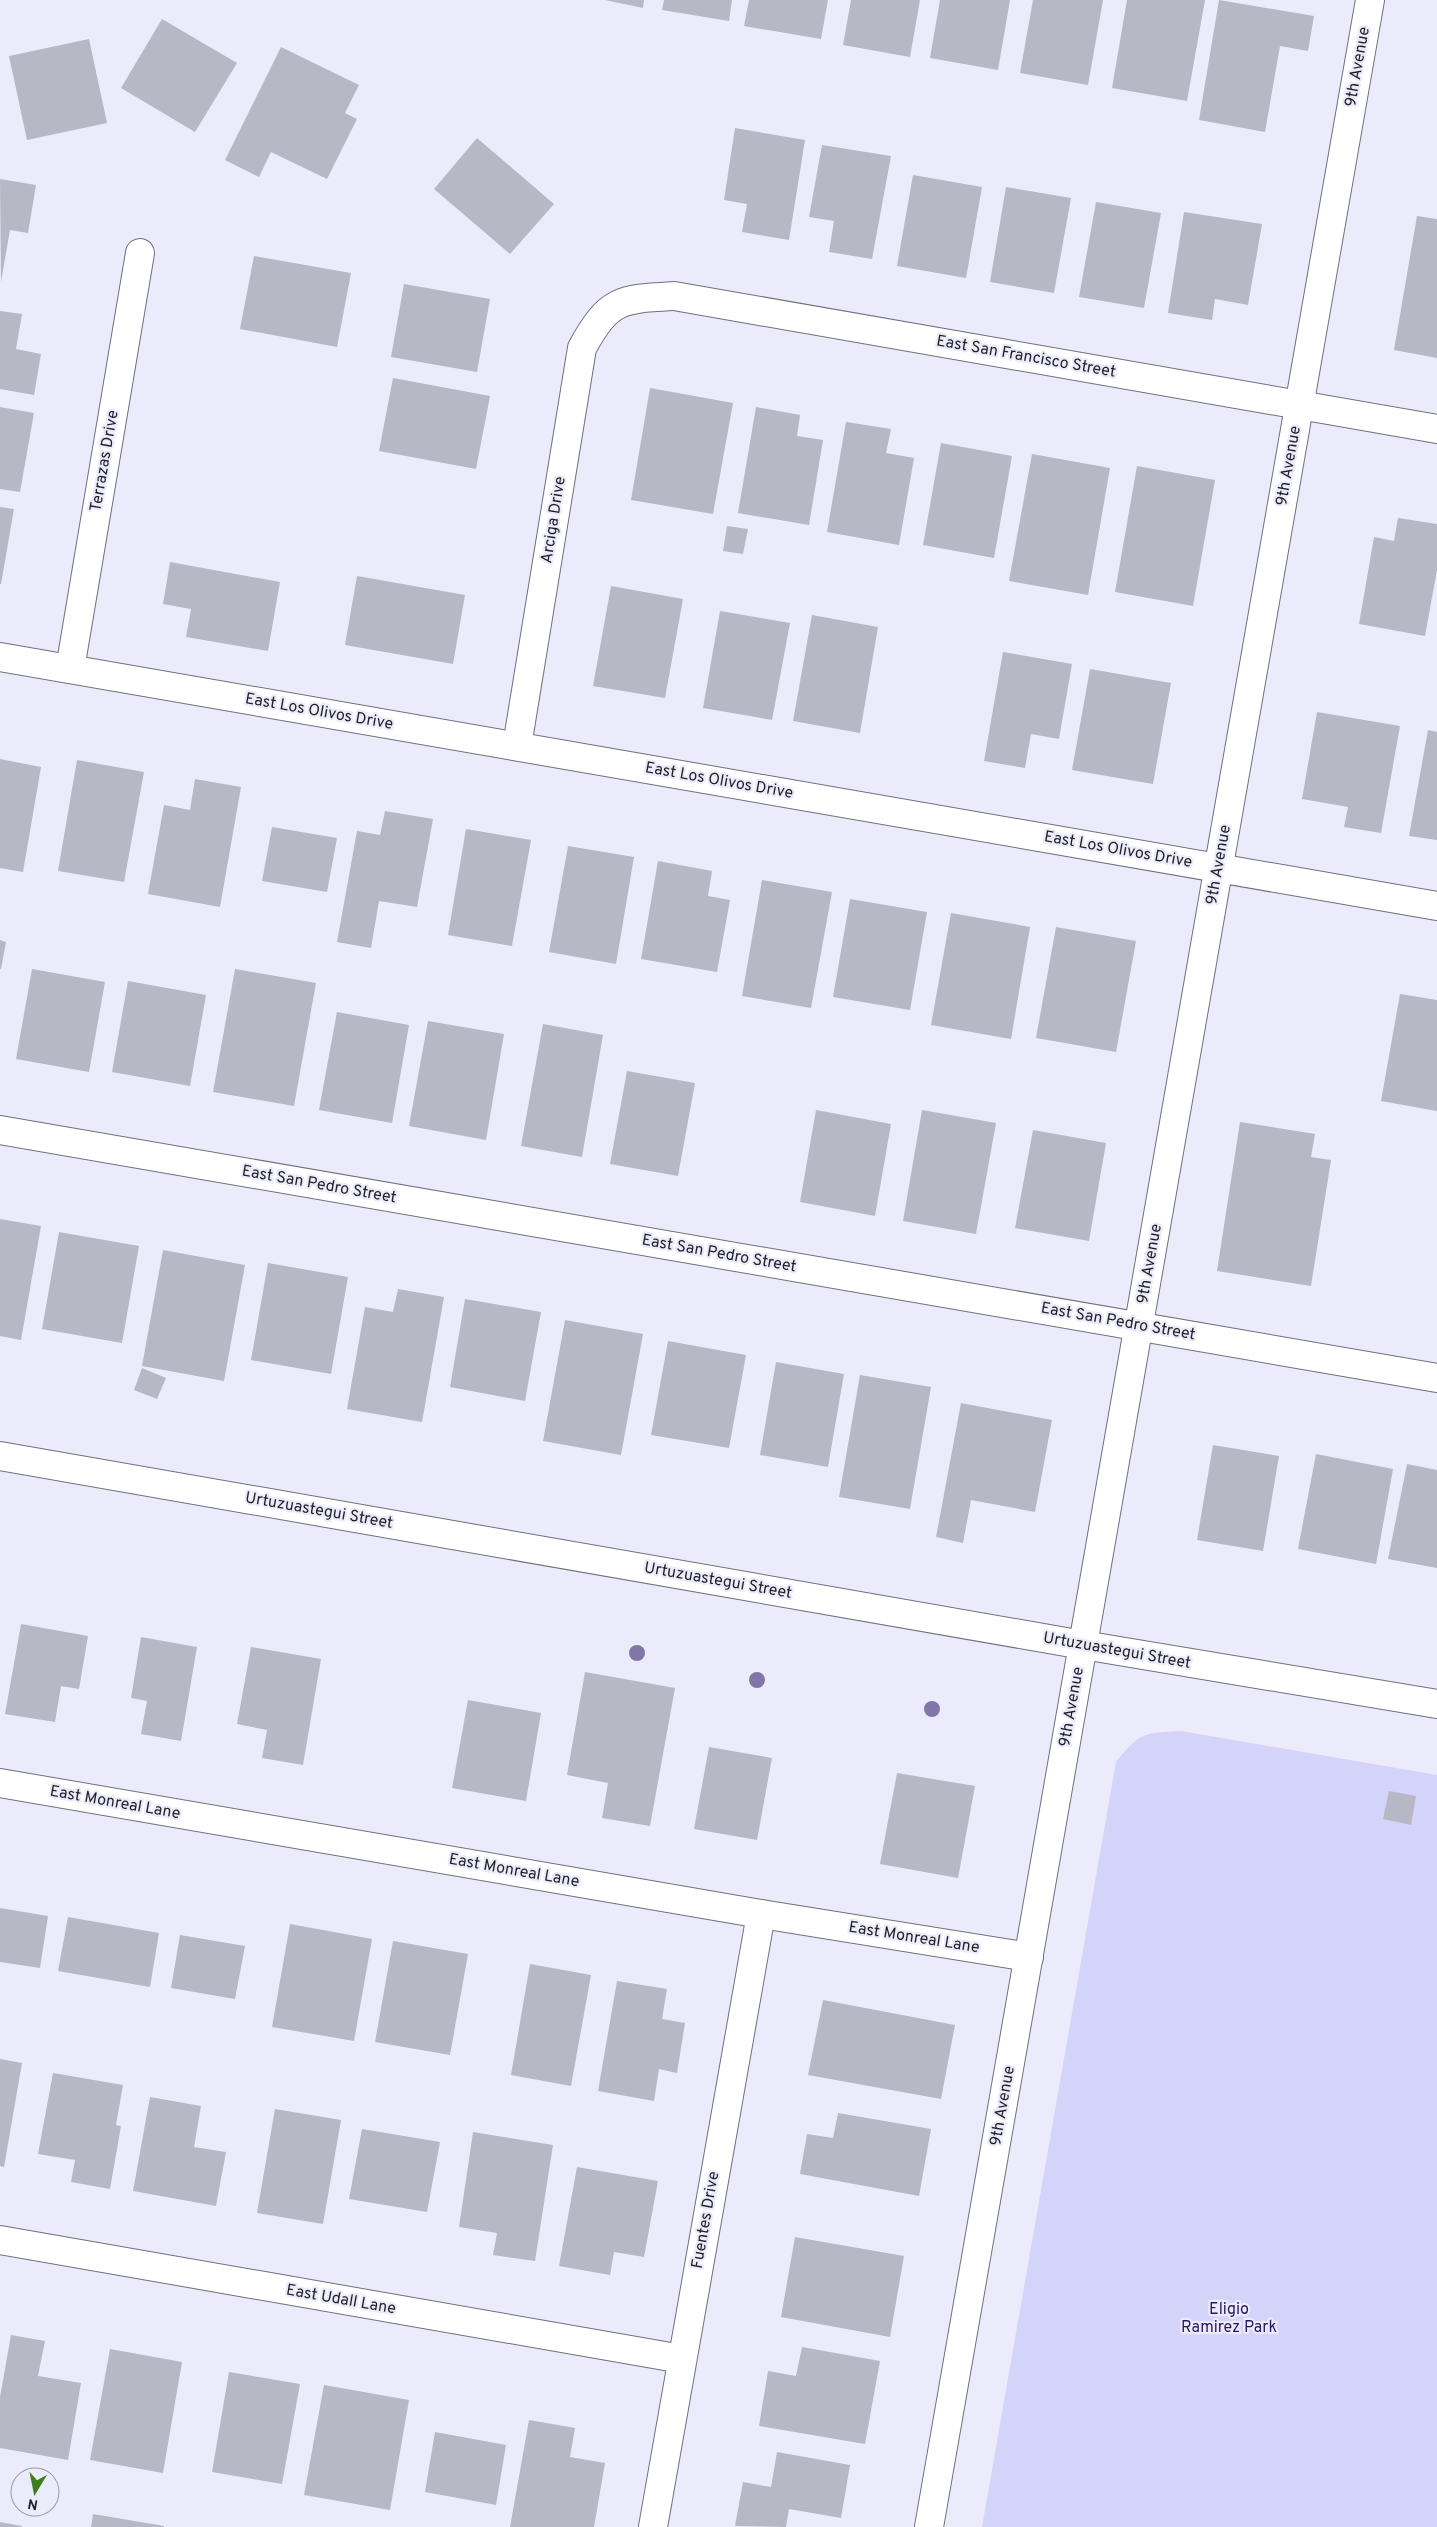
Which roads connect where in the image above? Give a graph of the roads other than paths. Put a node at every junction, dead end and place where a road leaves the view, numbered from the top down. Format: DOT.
graph roads {
  1 [pos="1370,0"];
  2 [pos="140,253"];
  3 [pos="615,304"];
  4 [pos="1300,405"];
  5 [pos="1437,429"];
  6 [pos="0,657"];
  7 [pos="70,669"];
  8 [pos="517,746"];
  9 [pos="1219,868"];
  10 [pos="1437,906"];
  11 [pos="0,1130"];
  12 [pos="1139,1326"];
  13 [pos="1437,1378"];
  14 [pos="0,1456"];
  15 [pos="1083,1645"];
  16 [pos="1437,1704"];
  17 [pos="0,1783"];
  18 [pos="761,1914"];
  19 [pos="1029,1957"];
  20 [pos="0,2240"];
  21 [pos="682,2359"];
  22 [pos="653,2527"];
  23 [pos="929,2527"];
  1 -- 4 [label="street, 9th Avenue"];
  2 -- 7 [label="street, Terrazas Drive"];
  3 -- 4 [label="street, East San Francisco Street"];
  3 -- 8 [label="street, Arciga Drive"];
  4 -- 5 [label="street, East San Francisco Street"];
  4 -- 9 [label="street, 9th Avenue"];
  6 -- 7 [label="street, East Los Olivos Drive"];
  7 -- 8 [label="street, East Los Olivos Drive"];
  8 -- 9 [label="street, East Los Olivos Drive"];
  9 -- 10 [label="street, East Los Olivos Drive"];
  9 -- 12 [label="street, 9th Avenue"];
  11 -- 12 [label="street, East San Pedro Street"];
  12 -- 13 [label="street, East San Pedro Street"];
  12 -- 15 [label="street, 9th Avenue"];
  14 -- 15 [label="street, Urtuzuastegui Street"];
  15 -- 16 [label="street, Urtuzuastegui Street"];
  15 -- 19 [label="street, 9th Avenue"];
  17 -- 18 [label="street, East Monreal Lane"];
  18 -- 19 [label="street, East Monreal Lane"];
  18 -- 21 [label="street, Fuentes Drive"];
  19 -- 23 [label="street, 9th Avenue"];
  20 -- 21 [label="street, East Udall Lane"];
  21 -- 22 [label="street, Fuentes Drive"];
}
